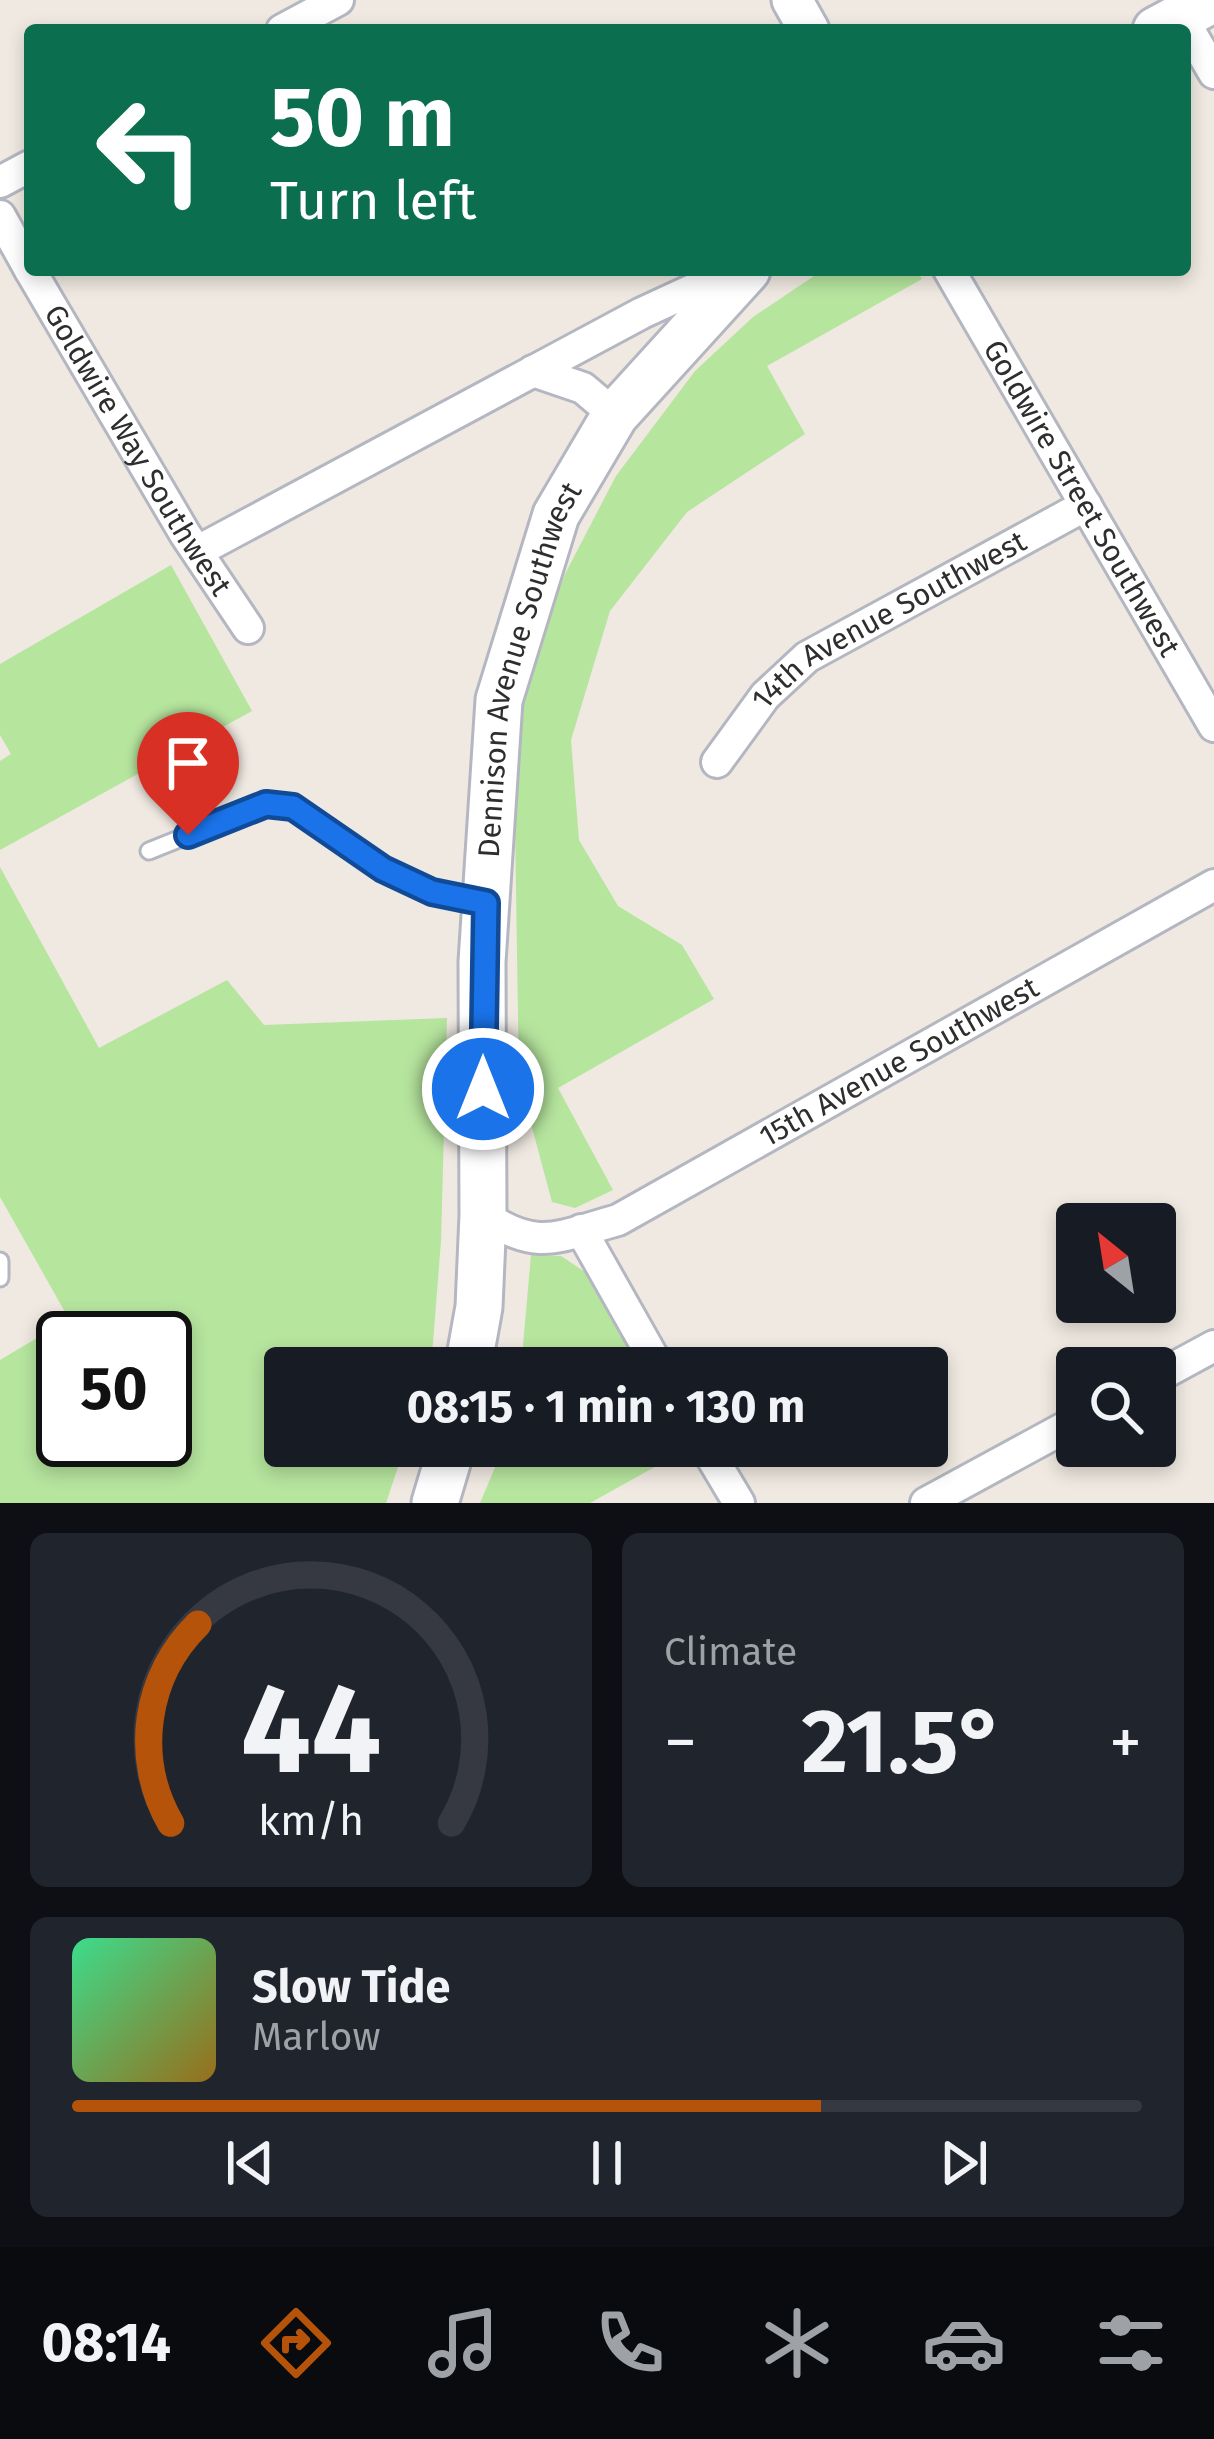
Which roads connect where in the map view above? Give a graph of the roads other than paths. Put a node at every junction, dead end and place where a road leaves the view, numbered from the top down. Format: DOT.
graph roads {
  1 [pos="338,0"];
  2 [pos="293,24"];
  3 [pos="1191,30"];
  4 [pos="1214,73"];
  5 [pos="0,216"];
  6 [pos="24,259"];
  7 [pos="34,276"];
  8 [pos="721,276"];
  9 [pos="742,276"];
  10 [pos="952,276"];
  11 [pos="533,371"];
  12 [pos="615,415"];
  13 [pos="1085,505"];
  14 [pos="198,551"];
  15 [pos="248,628"];
  16 [pos="1214,726"];
  17 [pos="717,762"];
  18 [pos="149,851"];
  19 [pos="1214,885"];
  20 [pos="486,903"];
  21 [pos="483,1215"];
  22 [pos="580,1230"];
  23 [pos="0,1261"];
  24 [pos="0,1278"];
  25 [pos="1214,1346"];
  26 [pos="472,1347"];
  27 [pos="647,1347"];
  28 [pos="1176,1367"];
  29 [pos="1056,1432"];
  30 [pos="446,1467"];
  31 [pos="718,1467"];
  32 [pos="435,1503"];
  33 [pos="739,1503"];
  34 [pos="926,1503"];
  1 -- 2 [label="street"];
  3 -- 4 [label="street"];
  5 -- 6 [label="street, Goldwire Way Southwest"];
  7 -- 14 [label="street, Goldwire Way Southwest"];
  8 -- 11 [label="street"];
  9 -- 12 [label="main road, Dennison Avenue Southwest"];
  10 -- 13 [label="street, Goldwire Street Southwest"];
  11 -- 12 [label="street"];
  11 -- 14 [label="street"];
  12 -- 20 [label="main road, Dennison Avenue Southwest"];
  13 -- 16 [label="street, Goldwire Street Southwest"];
  13 -- 17 [label="street, 14th Avenue Southwest"];
  14 -- 15 [label="street, Goldwire Way Southwest"];
  18 -- 20 [label="lane"];
  19 -- 22 [label="street, 15th Avenue Southwest"];
  20 -- 21 [label="main road, Dennison Avenue Southwest"];
  21 -- 22 [label="street, 15th Avenue Southwest"];
  21 -- 26 [label="main road, Dennison Avenue Southwest"];
  22 -- 27 [label="street"];
  23 -- 24 [label="lane"];
  25 -- 28 [label="street"];
  29 -- 34 [label="street"];
  30 -- 32 [label="main road"];
  31 -- 33 [label="street"];
}
